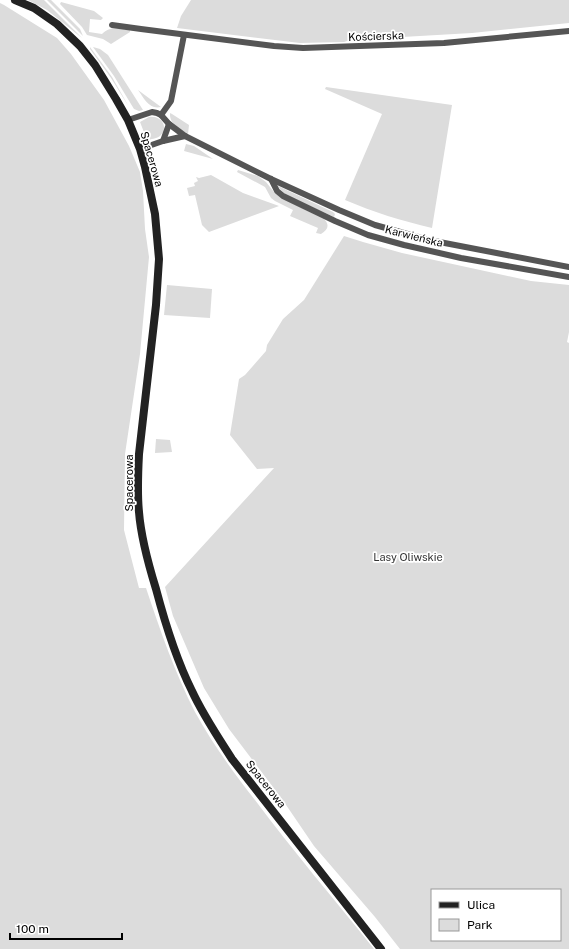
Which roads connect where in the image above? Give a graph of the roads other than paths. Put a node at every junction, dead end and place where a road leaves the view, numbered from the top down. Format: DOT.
graph roads {
  1 [pos="15,0"];
  2 [pos="112,25"];
  3 [pos="569,31"];
  4 [pos="184,35"];
  5 [pos="161,115"];
  6 [pos="128,120"];
  7 [pos="169,124"];
  8 [pos="185,136"];
  9 [pos="163,140"];
  10 [pos="140,149"];
  11 [pos="271,179"];
  12 [pos="569,267"];
  13 [pos="569,277"];
  14 [pos="382,949"];
  1 -- 6 [label="main road, Spacerowa"];
  2 -- 4 [label="street, Kościerska"];
  3 -- 4 [label="street, Kościerska"];
  4 -- 5 [label="street"];
  5 -- 6 [label="street"];
  5 -- 7 [label="street, Karwieńska"];
  6 -- 10 [label="main road, Spacerowa"];
  7 -- 8 [label="street, Karwieńska"];
  7 -- 9 [label="street"];
  8 -- 9 [label="street"];
  8 -- 11 [label="street, Karwieńska"];
  9 -- 10 [label="street"];
  10 -- 14 [label="main road, Spacerowa"];
  11 -- 12 [label="street, Karwieńska"];
  11 -- 13 [label="street, Karwieńska"];
}
